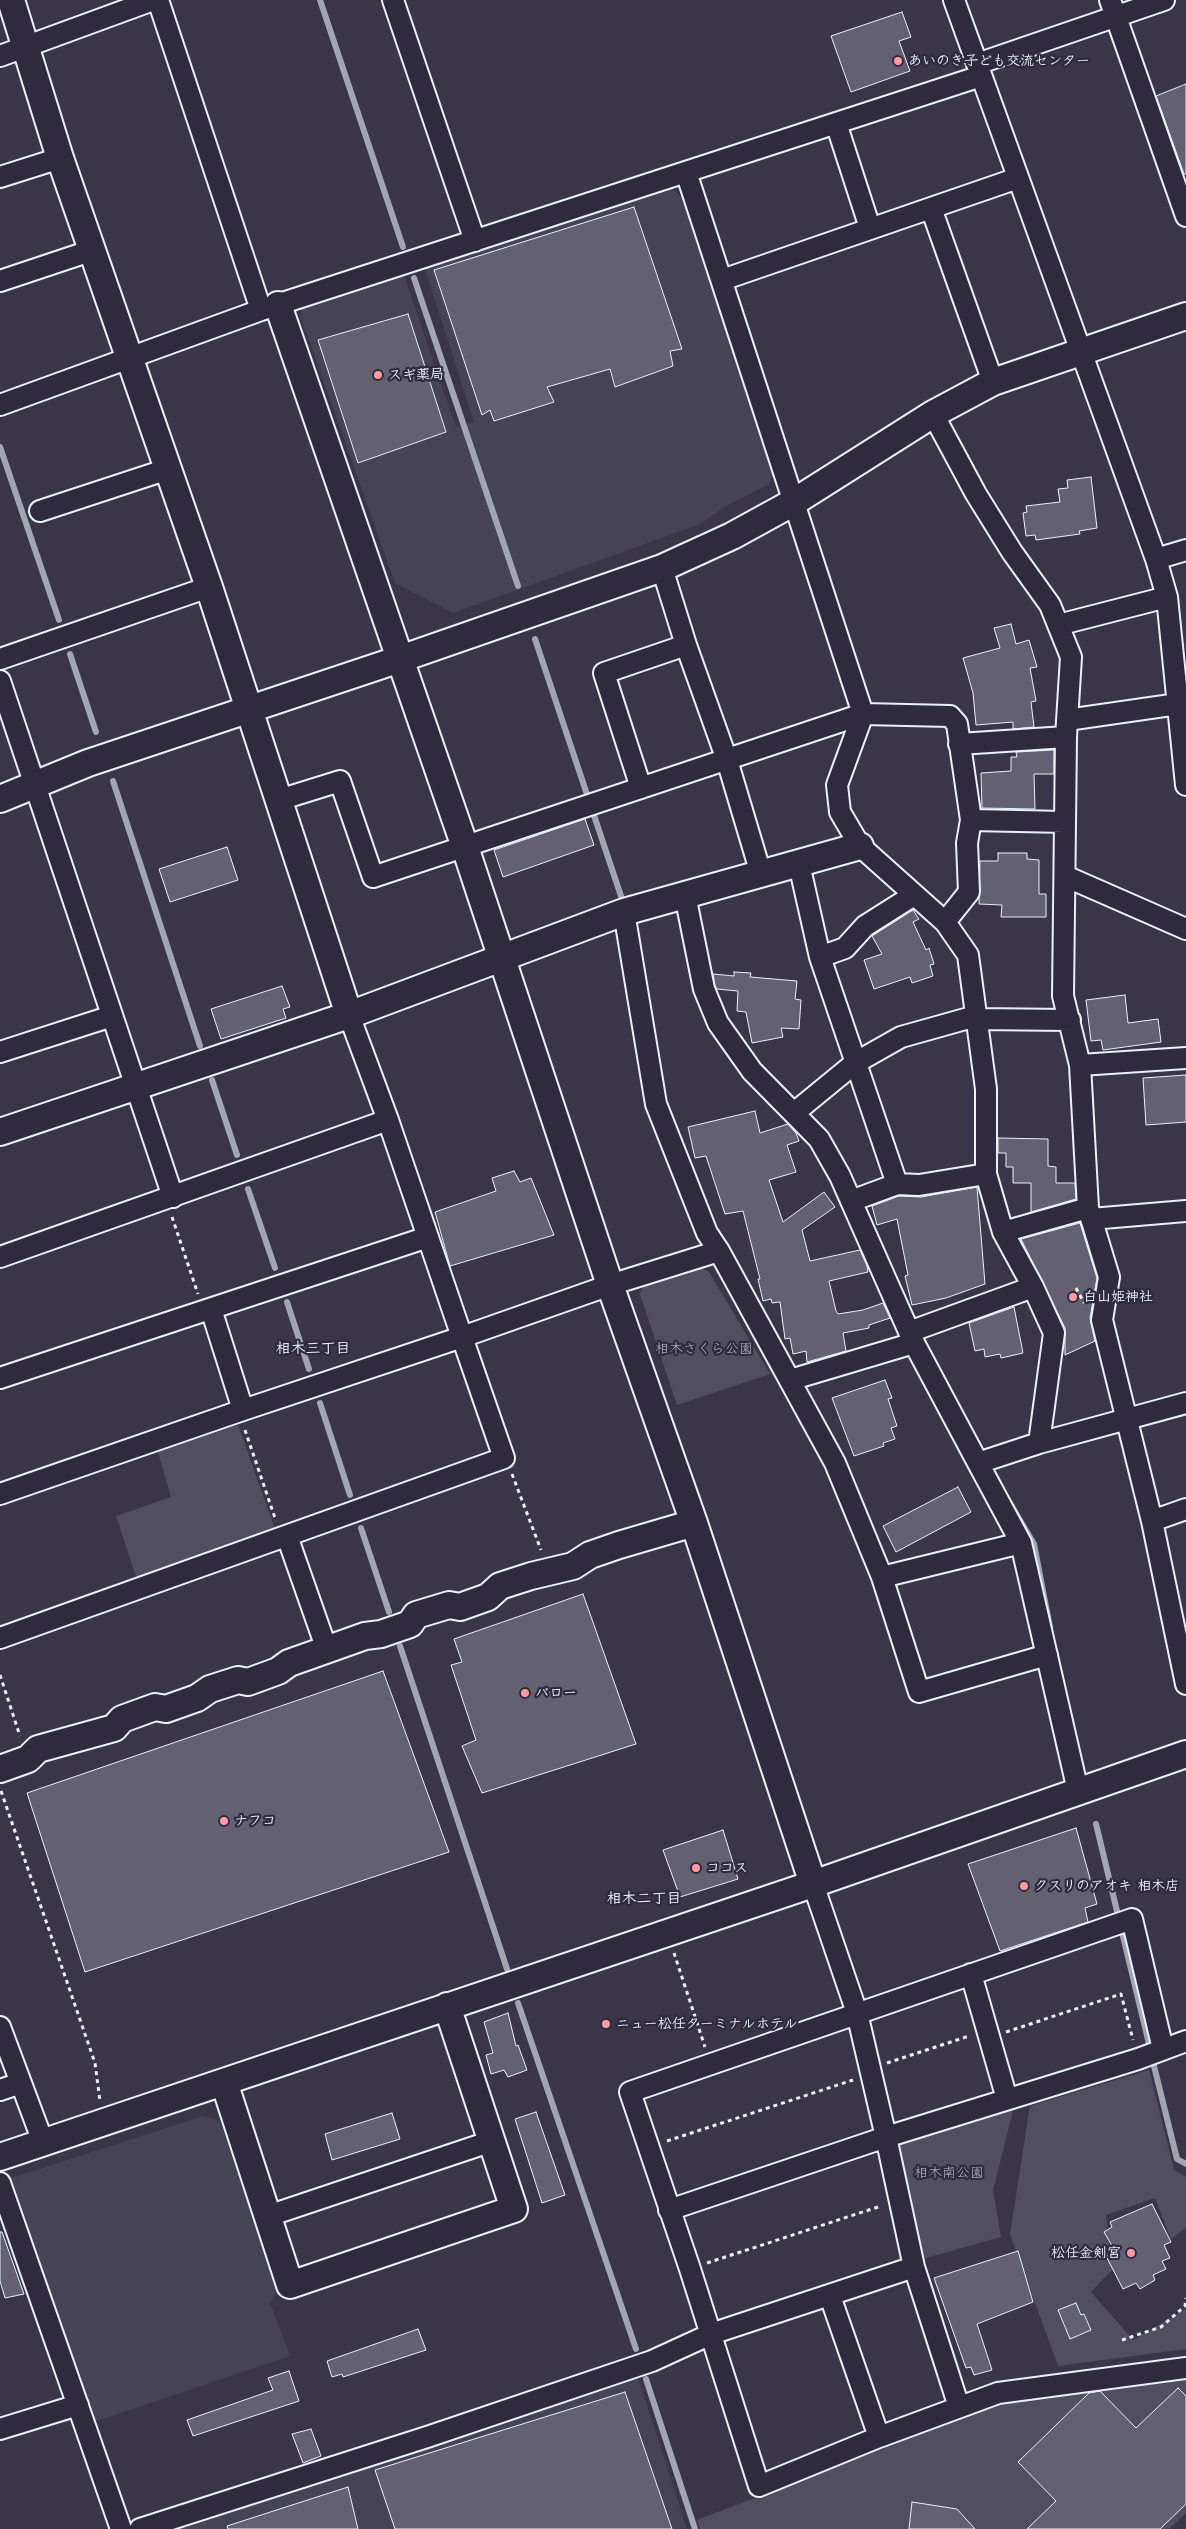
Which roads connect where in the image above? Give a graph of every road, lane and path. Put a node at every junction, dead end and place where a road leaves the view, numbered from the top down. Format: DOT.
graph roads {
  1 [pos="11,0"];
  2 [pos="153,0"];
  3 [pos="158,0"];
  4 [pos="393,0"];
  5 [pos="954,0"];
  6 [pos="1164,0"];
  7 [pos="1113,9"];
  8 [pos="27,47"];
  9 [pos="0,56"];
  10 [pos="979,70"];
  11 [pos="836,124"];
  12 [pos="60,158"];
  13 [pos="686,172"];
  14 [pos="0,176"];
  15 [pos="1018,178"];
  16 [pos="931,208"];
  17 [pos="1186,216"];
  18 [pos="870,228"];
  19 [pos="475,241"];
  20 [pos="93,250"];
  21 [pos="722,280"];
  22 [pos="0,281"];
  23 [pos="269,308"];
  24 [pos="1186,316"];
  25 [pos="1081,352"];
  26 [pos="130,359"];
  27 [pos="994,382"];
  28 [pos="0,405"];
  29 [pos="933,414"];
  30 [pos="168,469"];
  31 [pos="794,502"];
  32 [pos="40,511"];
  33 [pos="1186,550"];
  34 [pos="1156,559"];
  35 [pos="662,568"];
  36 [pos="209,587"];
  37 [pos="1167,596"];
  38 [pos="1058,625"];
  39 [pos="686,645"];
  40 [pos="0,659"];
  41 [pos="400,660"];
  42 [pos="0,681"];
  43 [pos="1180,698"];
  44 [pos="249,710"];
  45 [pos="863,714"];
  46 [pos="1066,728"];
  47 [pos="960,744"];
  48 [pos="727,760"];
  49 [pos="35,784"];
  50 [pos="1186,785"];
  51 [pos="640,788"];
  52 [pos="0,799"];
  53 [pos="279,800"];
  54 [pos="971,820"];
  55 [pos="1065,822"];
  56 [pos="860,846"];
  57 [pos="465,847"];
  58 [pos="799,864"];
  59 [pos="761,874"];
  60 [pos="1065,876"];
  61 [pos="914,895"];
  62 [pos="685,896"];
  63 [pos="624,912"];
  64 [pos="945,922"];
  65 [pos="1186,929"];
  66 [pos="820,957"];
  67 [pos="502,958"];
  68 [pos="349,1015"];
  69 [pos="112,1016"];
  70 [pos="976,1018"];
  71 [pos="1070,1020"];
  72 [pos="0,1052"];
  73 [pos="1186,1058"];
  74 [pos="855,1063"];
  75 [pos="1080,1065"];
  76 [pos="136,1086"];
  77 [pos="794,1113"];
  78 [pos="388,1120"];
  79 [pos="0,1132"];
  80 [pos="986,1174"];
  81 [pos="897,1184"];
  82 [pos="169,1199"];
  83 [pos="851,1201"];
  84 [pos="1186,1210"];
  85 [pos="1090,1213"];
  86 [pos="1003,1232"];
  87 [pos="428,1236"];
  88 [pos="719,1251"];
  89 [pos="0,1257"];
  90 [pos="610,1285"];
  91 [pos="1033,1287"];
  92 [pos="207,1310"];
  93 [pos="462,1337"];
  94 [pos="911,1337"];
  95 [pos="0,1378"];
  96 [pos="790,1380"];
  97 [pos="1186,1403"];
  98 [pos="240,1410"];
  99 [pos="1128,1420"];
  100 [pos="1039,1444"];
  101 [pos="504,1458"];
  102 [pos="978,1463"];
  103 [pos="0,1494"];
  104 [pos="1186,1509"];
  105 [pos="1152,1521"];
  106 [pos="694,1523"];
  107 [pos="285,1537"];
  108 [pos="1021,1543"];
  109 [pos="549,1574"];
  110 [pos="882,1577"];
  111 [pos="0,1638"];
  112 [pos="327,1650"];
  113 [pos="1047,1655"];
  114 [pos="0,1675"];
  115 [pos="1186,1684"];
  116 [pos="1186,1754"];
  117 [pos="28,1759"];
  118 [pos="0,1769"];
  119 [pos="0,1788"];
  120 [pos="1078,1791"];
  121 [pos="813,1884"];
  122 [pos="667,1933"];
  123 [pos="971,1974"];
  124 [pos="447,2006"];
  125 [pos="857,2013"];
  126 [pos="0,2028"];
  127 [pos="988,2034"];
  128 [pos="1186,2041"];
  129 [pos="1163,2049"];
  130 [pos="1138,2059"];
  131 [pos="711,2064"];
  132 [pos="871,2071"];
  133 [pos="224,2082"];
  134 [pos="21,2083"];
  135 [pos="0,2090"];
  136 [pos="1007,2099"];
  137 [pos="102,2123"];
  138 [pos="886,2137"];
  139 [pos="492,2141"];
  140 [pos="43,2142"];
  141 [pos="649,2147"];
  142 [pos="0,2157"];
  143 [pos="0,2183"];
  144 [pos="900,2200"];
  145 [pos="670,2210"];
  146 [pos="268,2216"];
  147 [pos="914,2267"];
  148 [pos="690,2269"];
  149 [pos="830,2296"];
  150 [pos="1186,2298"];
  151 [pos="1185,2306"];
  152 [pos="711,2334"];
  153 [pos="1122,2340"];
  154 [pos="1186,2368"];
  155 [pos="78,2405"];
  156 [pos="959,2407"];
  157 [pos="0,2429"];
  158 [pos="879,2437"];
  159 [pos="122,2529"];
  160 [pos="140,2529"];
  1 -- 8 [label="street"];
  2 -- 8 [label="street"];
  3 -- 23 [label="street"];
  4 -- 19 [label="street"];
  5 -- 10 [label="street"];
  6 -- 7 [label="street"];
  7 -- 10 [label="street"];
  7 -- 17 [label="street"];
  8 -- 9 [label="street"];
  8 -- 12 [label="street"];
  10 -- 11 [label="street"];
  10 -- 15 [label="street"];
  11 -- 13 [label="street"];
  11 -- 18 [label="street"];
  12 -- 14 [label="street"];
  12 -- 20 [label="street"];
  13 -- 19 [label="street"];
  13 -- 21 [label="street"];
  15 -- 16 [label="street"];
  15 -- 25 [label="street"];
  16 -- 18 [label="street"];
  16 -- 27 [label="street"];
  18 -- 21 [label="street"];
  19 -- 23 [label="street"];
  20 -- 22 [label="street"];
  20 -- 26 [label="street"];
  21 -- 31 [label="street"];
  23 -- 26 [label="street"];
  23 -- 41 [label="street"];
  24 -- 25 [label="street"];
  25 -- 27 [label="street"];
  25 -- 34 [label="street"];
  26 -- 28 [label="street"];
  26 -- 30 [label="street"];
  27 -- 29 [label="street"];
  29 -- 31 [label="street"];
  29 -- 38 [label="street"];
  30 -- 32 [label="street"];
  30 -- 36 [label="street"];
  31 -- 35 [label="street"];
  31 -- 45 [label="street"];
  33 -- 34 [label="street"];
  34 -- 37 [label="street"];
  35 -- 39 [label="street"];
  35 -- 41 [label="street"];
  36 -- 40 [label="street"];
  36 -- 44 [label="street"];
  37 -- 38 [label="street"];
  37 -- 43 [label="street"];
  38 -- 46 [label="street"];
  39 -- 48 [label="street"];
  39 -- 51 [label="street"];
  41 -- 44 [label="street"];
  41 -- 57 [label="street"];
  42 -- 49 [label="street"];
  43 -- 46 [label="street"];
  43 -- 50 [label="street"];
  44 -- 49 [label="street"];
  44 -- 53 [label="street"];
  45 -- 47 [label="street"];
  45 -- 48 [label="street"];
  45 -- 56 [label="street"];
  46 -- 47 [label="street"];
  46 -- 55 [label="street"];
  47 -- 54 [label="street"];
  48 -- 51 [label="street"];
  48 -- 59 [label="street"];
  49 -- 52 [label="street"];
  49 -- 69 [label="street"];
  51 -- 57 [label="street"];
  53 -- 57 [label="street"];
  53 -- 68 [label="street"];
  54 -- 55 [label="street"];
  54 -- 64 [label="street"];
  55 -- 60 [label="street"];
  56 -- 58 [label="street"];
  56 -- 61 [label="street"];
  57 -- 67 [label="street"];
  58 -- 59 [label="street"];
  58 -- 66 [label="street"];
  59 -- 62 [label="street"];
  60 -- 65 [label="street"];
  60 -- 71 [label="street"];
  61 -- 64 [label="street"];
  61 -- 66 [label="street"];
  62 -- 63 [label="street"];
  62 -- 77 [label="street"];
  63 -- 67 [label="street"];
  63 -- 88 [label="street"];
  64 -- 70 [label="street"];
  66 -- 74 [label="street"];
  67 -- 68 [label="street"];
  67 -- 90 [label="street"];
  68 -- 76 [label="street"];
  68 -- 78 [label="street"];
  69 -- 72 [label="street"];
  69 -- 76 [label="street"];
  70 -- 71 [label="street"];
  70 -- 74 [label="street"];
  70 -- 80 [label="street"];
  71 -- 75 [label="street"];
  73 -- 75 [label="street"];
  74 -- 77 [label="street"];
  74 -- 81 [label="street"];
  75 -- 85 [label="street"];
  76 -- 79 [label="street"];
  76 -- 82 [label="street"];
  77 -- 83 [label="street"];
  78 -- 82 [label="street"];
  78 -- 87 [label="street"];
  80 -- 81 [label="street"];
  80 -- 86 [label="street"];
  81 -- 83 [label="street"];
  82 -- 89 [label="street"];
  82 -- 92 [label="path"];
  83 -- 94 [label="street"];
  84 -- 85 [label="street"];
  85 -- 86 [label="street"];
  85 -- 99 [label="street"];
  86 -- 91 [label="street"];
  87 -- 92 [label="street"];
  87 -- 93 [label="street"];
  88 -- 90 [label="street"];
  88 -- 96 [label="street"];
  90 -- 93 [label="street"];
  90 -- 106 [label="street"];
  91 -- 94 [label="street"];
  91 -- 100 [label="street"];
  92 -- 95 [label="street"];
  92 -- 98 [label="street"];
  93 -- 98 [label="street"];
  93 -- 101 [label="street"];
  94 -- 96 [label="street"];
  94 -- 102 [label="street"];
  96 -- 110 [label="street"];
  97 -- 99 [label="street"];
  98 -- 103 [label="street"];
  98 -- 107 [label="path"];
  99 -- 100 [label="street"];
  99 -- 105 [label="street"];
  100 -- 102 [label="street"];
  101 -- 107 [label="street"];
  101 -- 109 [label="path"];
  102 -- 108 [label="street"];
  104 -- 105 [label="street"];
  105 -- 115 [label="street"];
  106 -- 109 [label="street"];
  106 -- 121 [label="street"];
  107 -- 111 [label="street"];
  107 -- 112 [label="street"];
  108 -- 110 [label="street"];
  108 -- 113 [label="street"];
  109 -- 112 [label="street"];
  110 -- 113 [label="street"];
  112 -- 117 [label="street"];
  113 -- 120 [label="street"];
  114 -- 117 [label="path"];
  116 -- 120 [label="street"];
  117 -- 118 [label="street"];
  119 -- 137 [label="path"];
  120 -- 121 [label="street"];
  121 -- 122 [label="street"];
  121 -- 125 [label="street"];
  122 -- 124 [label="street"];
  122 -- 131 [label="path"];
  123 -- 125 [label="street"];
  123 -- 127 [label="street"];
  123 -- 129 [label="street"];
  124 -- 133 [label="street"];
  124 -- 139 [label="street"];
  125 -- 131 [label="street"];
  125 -- 132 [label="street"];
  126 -- 134 [label="street"];
  127 -- 130 [label="path"];
  127 -- 132 [label="path"];
  127 -- 136 [label="street"];
  128 -- 129 [label="street"];
  129 -- 130 [label="street"];
  130 -- 136 [label="street"];
  131 -- 141 [label="street"];
  132 -- 138 [label="street"];
  132 -- 141 [label="path"];
  133 -- 137 [label="street"];
  133 -- 146 [label="street"];
  134 -- 135 [label="street"];
  134 -- 140 [label="street"];
  136 -- 138 [label="street"];
  137 -- 140 [label="street"];
  138 -- 144 [label="street"];
  138 -- 145 [label="street"];
  139 -- 146 [label="street"];
  139 -- 146 [label="street"];
  140 -- 142 [label="street"];
  141 -- 145 [label="street"];
  143 -- 155 [label="street"];
  144 -- 147 [label="street"];
  144 -- 148 [label="path"];
  145 -- 148 [label="street"];
  147 -- 149 [label="street"];
  147 -- 156 [label="street"];
  148 -- 152 [label="street"];
  149 -- 152 [label="street"];
  149 -- 158 [label="street"];
  150 -- 151 [label="path"];
  151 -- 153 [label="path"];
  152 -- 158 [label="street"];
  152 -- 160 [label="street"];
  154 -- 156 [label="street"];
  155 -- 157 [label="street"];
  155 -- 159 [label="street"];
  156 -- 158 [label="street"];
}
